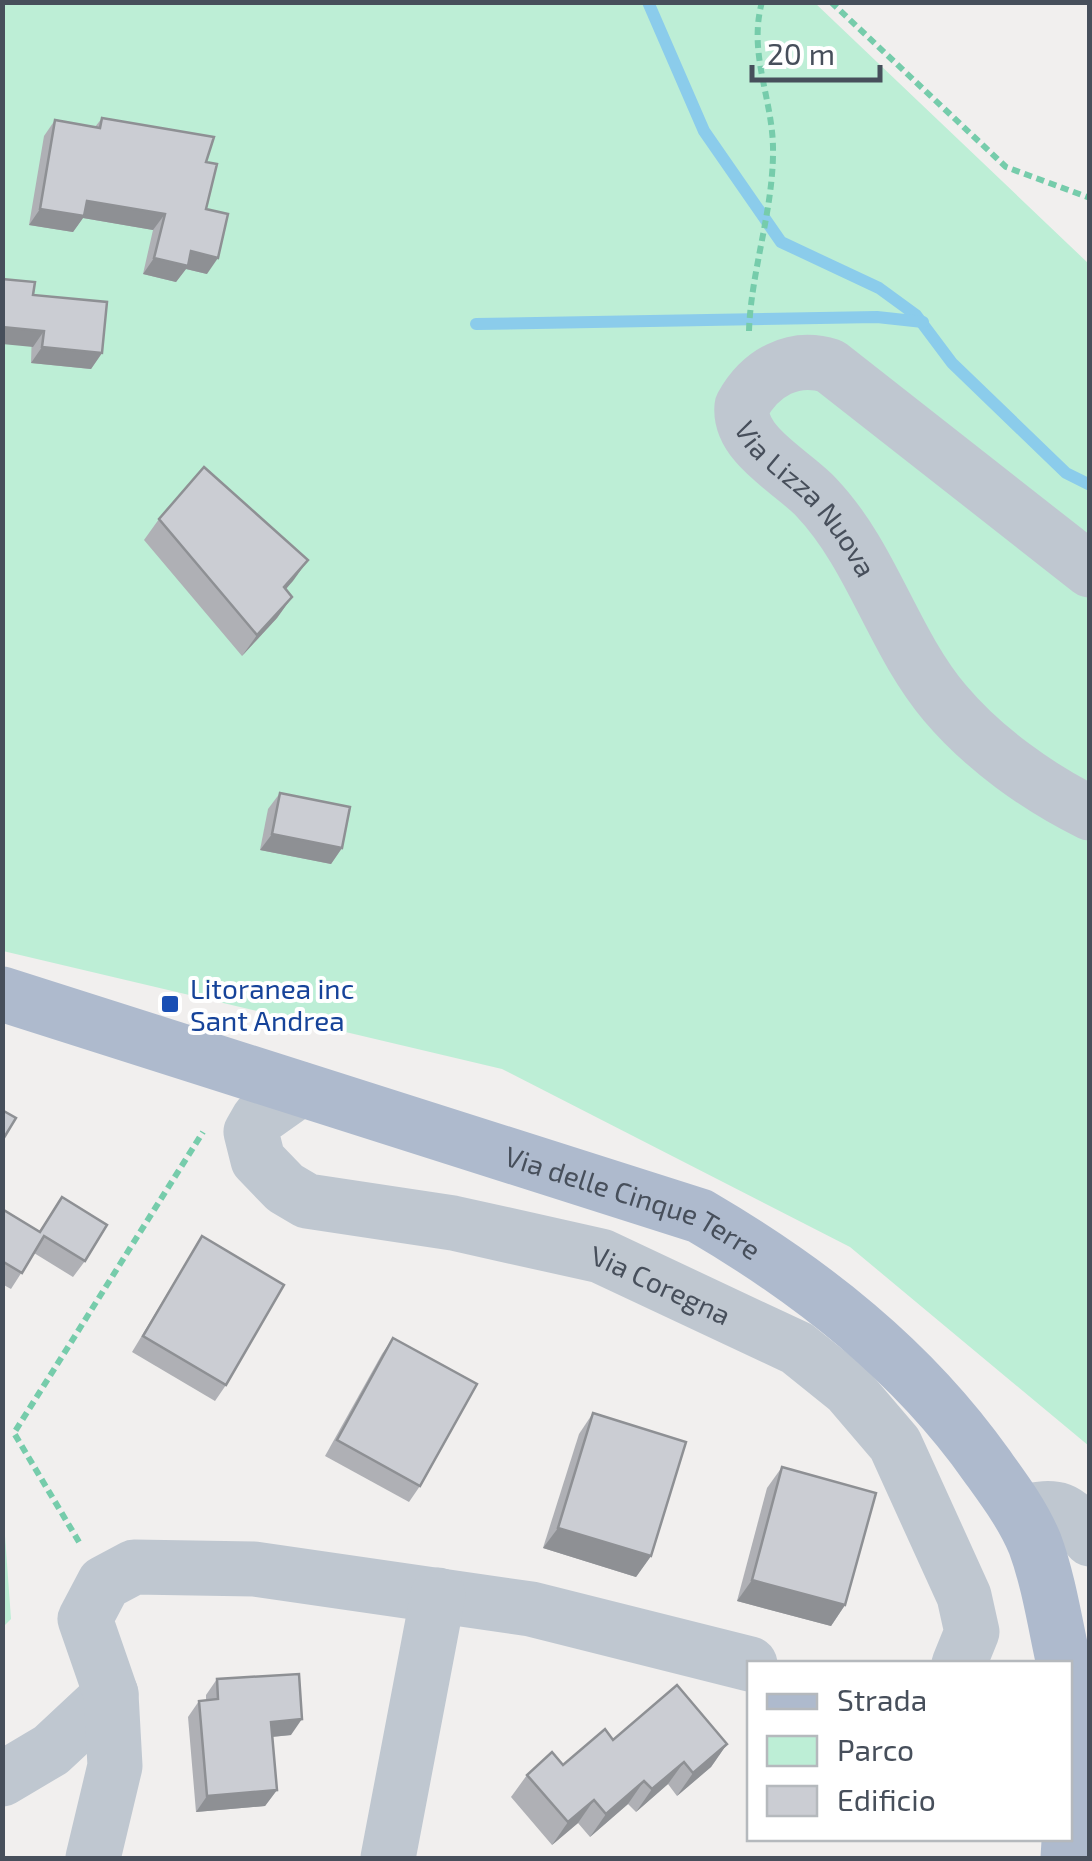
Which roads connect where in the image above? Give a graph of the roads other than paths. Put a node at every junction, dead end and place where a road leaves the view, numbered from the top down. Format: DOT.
graph roads {
  1 [pos="1090,570"];
  2 [pos="1090,813"];
  3 [pos="2,994"];
  4 [pos="300,1089"];
  5 [pos="1020,1512"];
  6 [pos="1090,1539"];
  7 [pos="438,1596"];
  8 [pos="961,1661"];
  9 [pos="1063,1661"];
  10 [pos="747,1663"];
  11 [pos="111,1694"];
  12 [pos="1072,1728"];
  13 [pos="2,1779"];
  14 [pos="1072,1794"];
  15 [pos="93,1858"];
  16 [pos="388,1858"];
  1 -- 2 [label="street, Via Lizza Nuova"];
  3 -- 4 [label="main road, Via delle Cinque Terre"];
  4 -- 5 [label="main road, Via delle Cinque Terre"];
  4 -- 8 [label="street, Via Coregna"];
  5 -- 6 [label="street"];
  5 -- 9 [label="main road, Via delle Cinque Terre"];
  7 -- 10 [label="street"];
  7 -- 11 [label="street"];
  7 -- 16 [label="street"];
  11 -- 13 [label="street"];
  11 -- 15 [label="street"];
  12 -- 14 [label="main road"];
}
